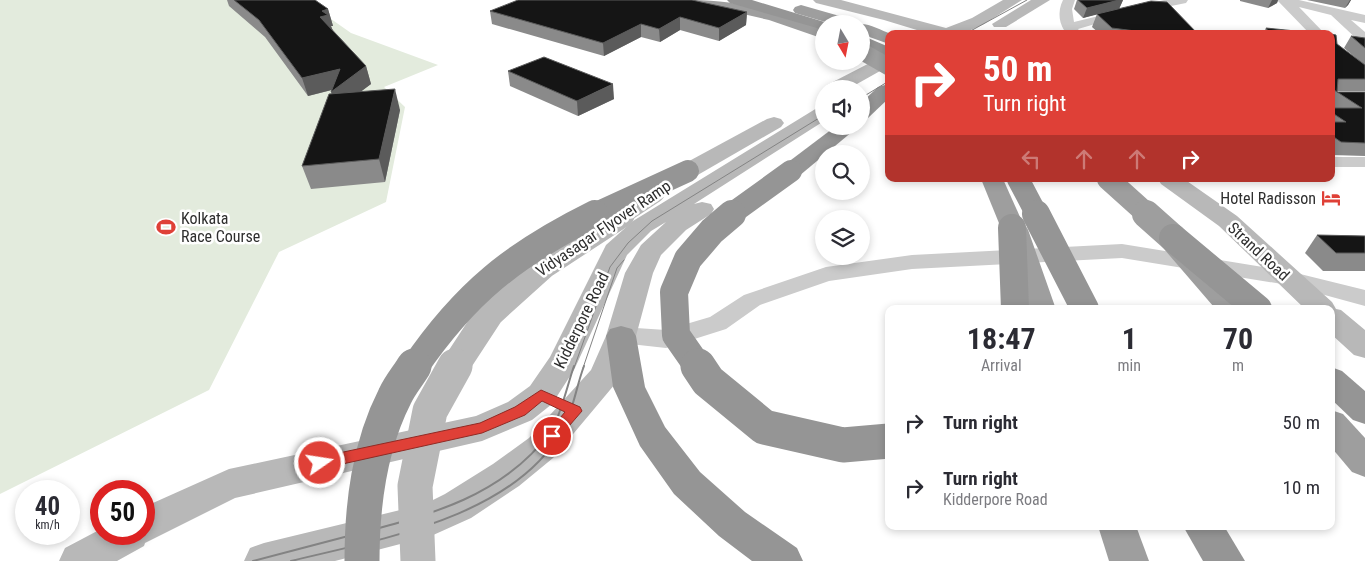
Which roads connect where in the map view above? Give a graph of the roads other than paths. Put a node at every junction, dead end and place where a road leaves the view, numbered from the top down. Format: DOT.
graph roads {
  1 [pos="700,0"];
  2 [pos="735,0"];
  3 [pos="766,0"];
  4 [pos="820,0"];
  5 [pos="1014,0"];
  6 [pos="1042,0"];
  7 [pos="1069,0"];
  8 [pos="1182,0"];
  9 [pos="1284,0"];
  10 [pos="1335,12"];
  11 [pos="819,15"];
  12 [pos="1365,19"];
  13 [pos="815,22"];
  14 [pos="935,30"];
  15 [pos="957,30"];
  16 [pos="991,30"];
  17 [pos="1072,30"];
  18 [pos="1075,30"];
  19 [pos="1314,30"];
  20 [pos="815,31"];
  21 [pos="870,32"];
  22 [pos="885,37"];
  23 [pos="1365,39"];
  24 [pos="870,44"];
  25 [pos="885,52"];
  26 [pos="870,56"];
  27 [pos="885,60"];
  28 [pos="885,65"];
  29 [pos="885,74"];
  30 [pos="850,80"];
  31 [pos="870,83"];
  32 [pos="885,91"];
  33 [pos="885,92"];
  34 [pos="815,100"];
  35 [pos="870,100"];
  36 [pos="870,106"];
  37 [pos="815,118"];
  38 [pos="815,135"];
  39 [pos="837,135"];
  40 [pos="1335,162"];
  41 [pos="1365,162"];
  42 [pos="688,171"];
  43 [pos="993,182"];
  44 [pos="1020,182"];
  45 [pos="1111,182"];
  46 [pos="1174,182"];
  47 [pos="1194,182"];
  48 [pos="1228,221"];
  49 [pos="1012,228"];
  50 [pos="1173,238"];
  51 [pos="1288,278"];
  52 [pos="1365,298"];
  53 [pos="1015,305"];
  54 [pos="1040,305"];
  55 [pos="1083,305"];
  56 [pos="1231,305"];
  57 [pos="1253,305"];
  58 [pos="1318,305"];
  59 [pos="1335,321"];
  60 [pos="621,336"];
  61 [pos="1365,347"];
  62 [pos="1335,383"];
  63 [pos="541,395"];
  64 [pos="575,411"];
  65 [pos="1365,411"];
  66 [pos="1335,428"];
  67 [pos="885,441"];
  68 [pos="1365,462"];
  69 [pos="155,520"];
  70 [pos="1118,530"];
  71 [pos="1205,530"];
  72 [pos="109,545"];
  73 [pos="79,561"];
  74 [pos="264,561"];
  75 [pos="362,561"];
  76 [pos="418,561"];
  77 [pos="783,561"];
  78 [pos="1129,561"];
  79 [pos="1225,561"];
  1 -- 20 [label="highway"];
  2 -- 13 [label="highway"];
  3 -- 11 [label="highway"];
  4 -- 14 [label="main road"];
  5 -- 15 [label="main road"];
  6 -- 16 [label="main road"];
  7 -- 17 [label="street"];
  8 -- 18 [label="street"];
  9 -- 10 [label="street"];
  9 -- 19 [label="street"];
  10 -- 12 [label="street"];
  10 -- 23 [label="street"];
  21 -- 22 [label="highway"];
  24 -- 25 [label="highway"];
  26 -- 28 [label="highway, bridge"];
  27 -- 30 [label="main road"];
  29 -- 31 [label="main road"];
  32 -- 35 [label="main road"];
  33 -- 36 [label="highway"];
  34 -- 42 [label="main road, Vidyasagar Flyover Ramp"];
  37 -- 63 [label="main road, Kidderpore Road"];
  38 -- 60 [label="main road, Kidderpore Road"];
  39 -- 67 [label="highway, bridge"];
  40 -- 41 [label="street"];
  42 -- 75 [label="highway, bridge"];
  42 -- 76 [label="main road, Vidyasagar Flyover Ramp, bridge"];
  43 -- 49 [label="highway"];
  44 -- 55 [label="highway, bridge"];
  45 -- 50 [label="highway, bridge"];
  46 -- 48 [label="main road, Strand Road"];
  47 -- 48 [label="main road"];
  48 -- 51 [label="main road, Strand Road"];
  49 -- 53 [label="highway, bridge"];
  49 -- 54 [label="highway, bridge"];
  50 -- 56 [label="highway, bridge"];
  50 -- 57 [label="highway, bridge"];
  51 -- 52 [label="street"];
  51 -- 58 [label="main road, Strand Road"];
  51 -- 60 [label="street"];
  59 -- 61 [label="main road"];
  60 -- 64 [label="main road, Kidderpore Road"];
  60 -- 77 [label="highway"];
  62 -- 65 [label="highway"];
  63 -- 64 [label="main road"];
  63 -- 69 [label="main road, Kidderpore Road"];
  64 -- 74 [label="main road, Kidderpore Road"];
  66 -- 68 [label="highway"];
  70 -- 78 [label="highway"];
  71 -- 79 [label="highway"];
  72 -- 73 [label="main road"];
}
